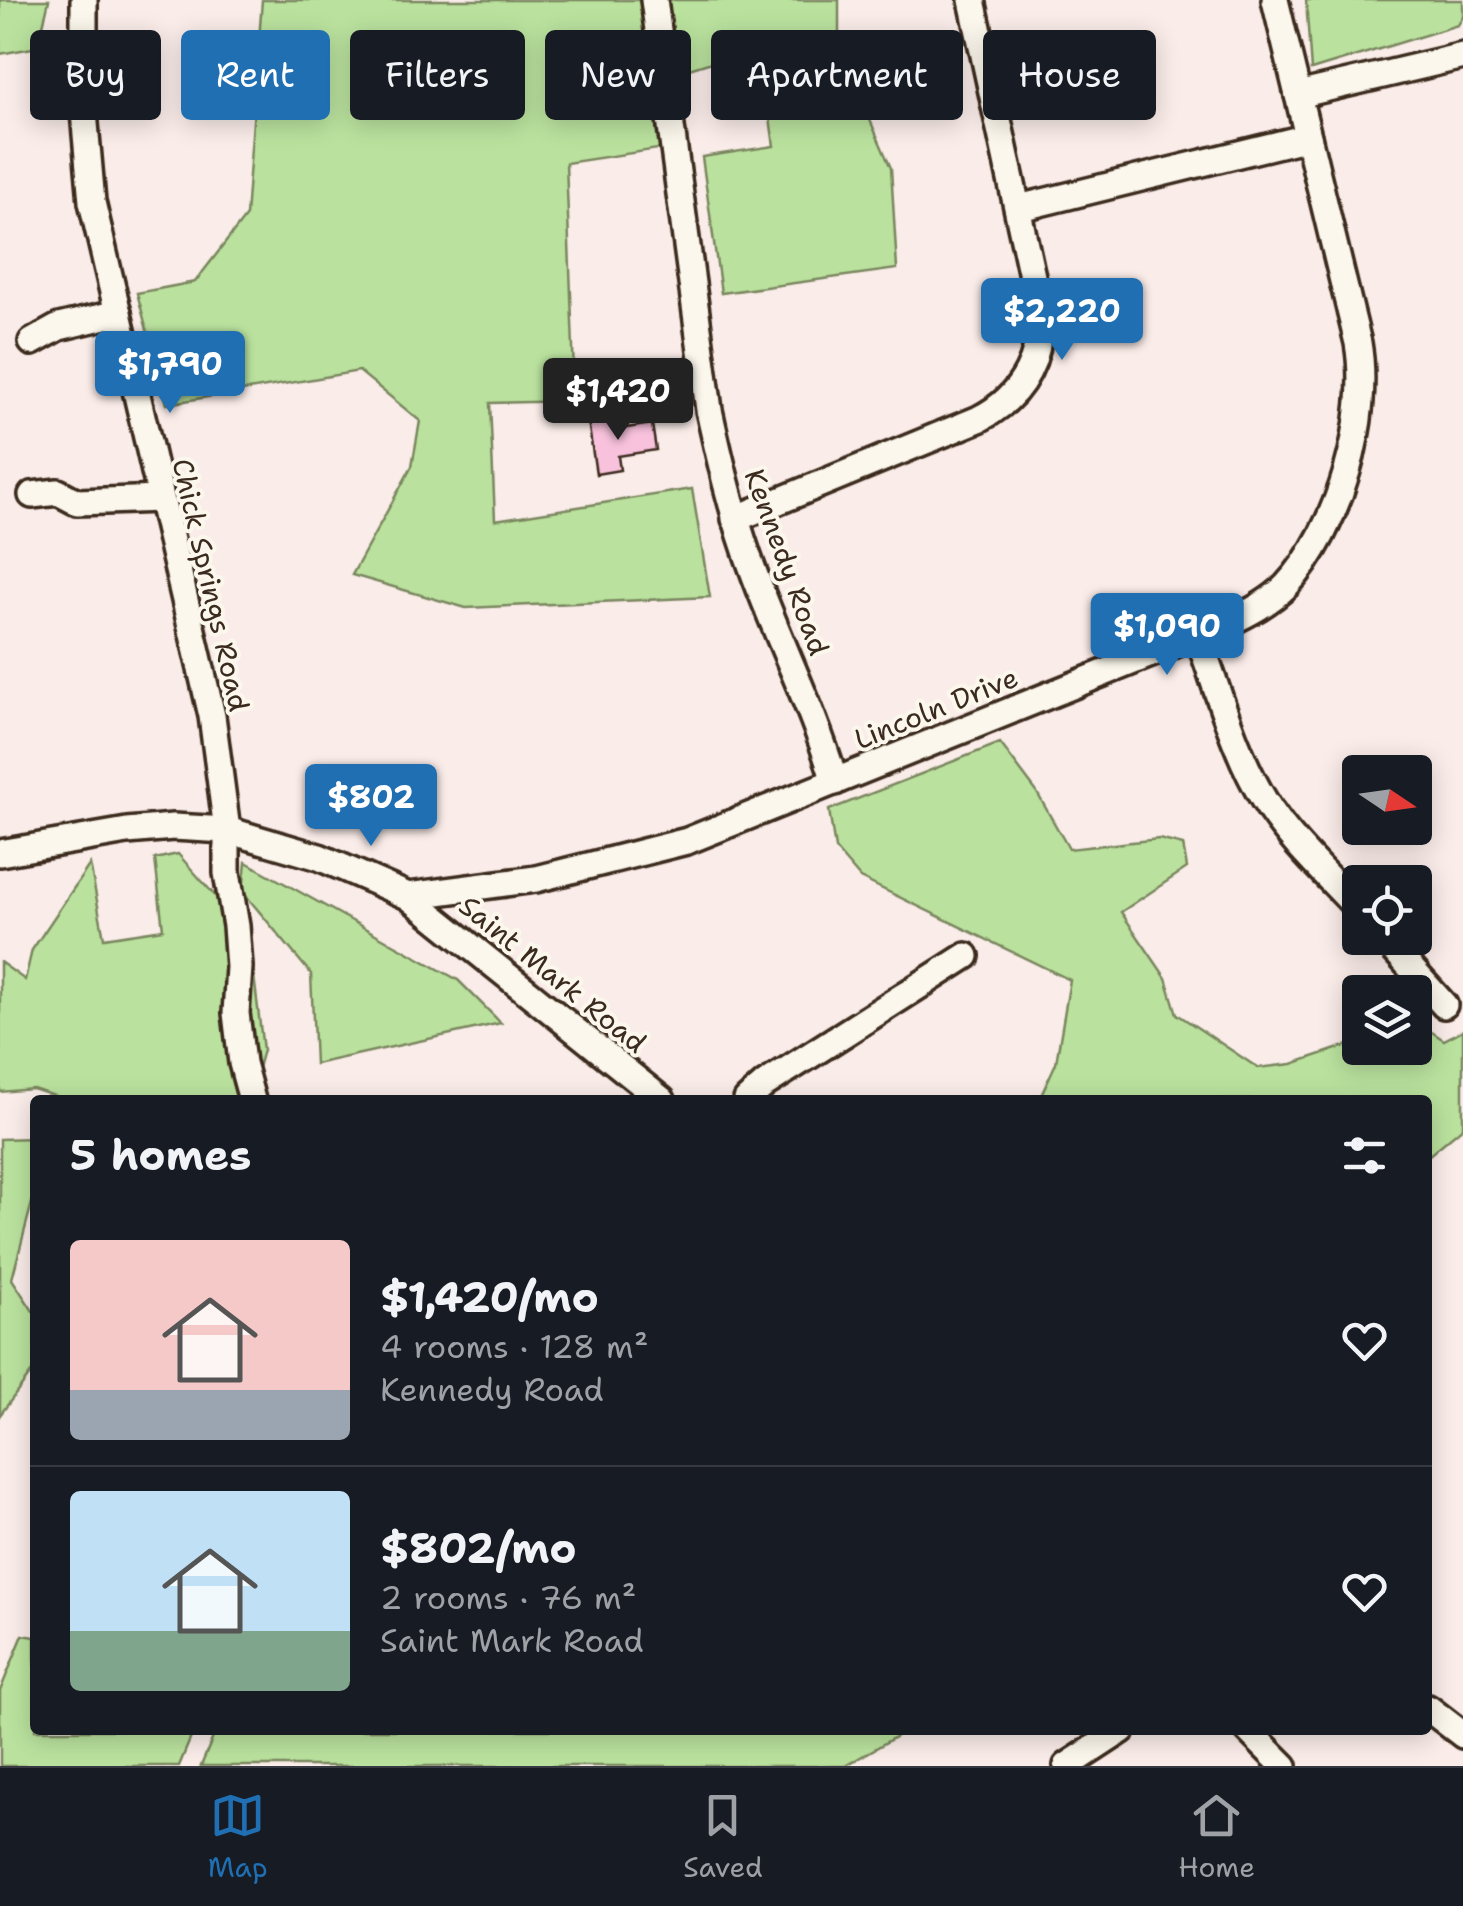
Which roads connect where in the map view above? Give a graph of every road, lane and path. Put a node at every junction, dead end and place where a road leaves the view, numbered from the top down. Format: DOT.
graph roads {
  1 [pos="84,0"];
  2 [pos="654,0"];
  3 [pos="972,0"];
  4 [pos="1275,0"];
  5 [pos="1463,56"];
  6 [pos="1298,95"];
  7 [pos="1308,137"];
  8 [pos="1019,208"];
  9 [pos="118,313"];
  10 [pos="32,342"];
  11 [pos="32,496"];
  12 [pos="161,499"];
  13 [pos="735,519"];
  14 [pos="1198,636"];
  15 [pos="835,782"];
  16 [pos="227,830"];
  17 [pos="0,853"];
  18 [pos="1342,892"];
  19 [pos="408,896"];
  20 [pos="1399,955"];
  21 [pos="966,956"];
  22 [pos="1444,1005"];
  23 [pos="251,1095"];
  24 [pos="656,1095"];
  25 [pos="753,1095"];
  26 [pos="1432,1711"];
  27 [pos="1114,1735"];
  28 [pos="1253,1735"];
  29 [pos="1463,1735"];
  30 [pos="1067,1766"];
  31 [pos="1284,1766"];
  1 -- 9 [label="street, Chick Springs Road"];
  2 -- 13 [label="street, Kennedy Road"];
  3 -- 8 [label="street"];
  4 -- 6 [label="street, Lincoln Drive"];
  5 -- 6 [label="street"];
  6 -- 7 [label="street, Lincoln Drive"];
  7 -- 8 [label="street"];
  7 -- 14 [label="street, Lincoln Drive"];
  8 -- 13 [label="street"];
  9 -- 10 [label="street"];
  9 -- 12 [label="street, Chick Springs Road"];
  11 -- 12 [label="street"];
  12 -- 16 [label="street, Chick Springs Road"];
  13 -- 15 [label="street, Kennedy Road"];
  14 -- 15 [label="street, Lincoln Drive"];
  14 -- 18 [label="street"];
  15 -- 19 [label="street, Lincoln Drive"];
  16 -- 17 [label="street, Saint Mark Road"];
  16 -- 19 [label="street, Saint Mark Road"];
  16 -- 23 [label="street, Chick Springs Road"];
  19 -- 24 [label="street, Saint Mark Road"];
  20 -- 22 [label="street"];
  21 -- 25 [label="street"];
  26 -- 29 [label="street"];
  27 -- 30 [label="street"];
  28 -- 31 [label="street"];
}
